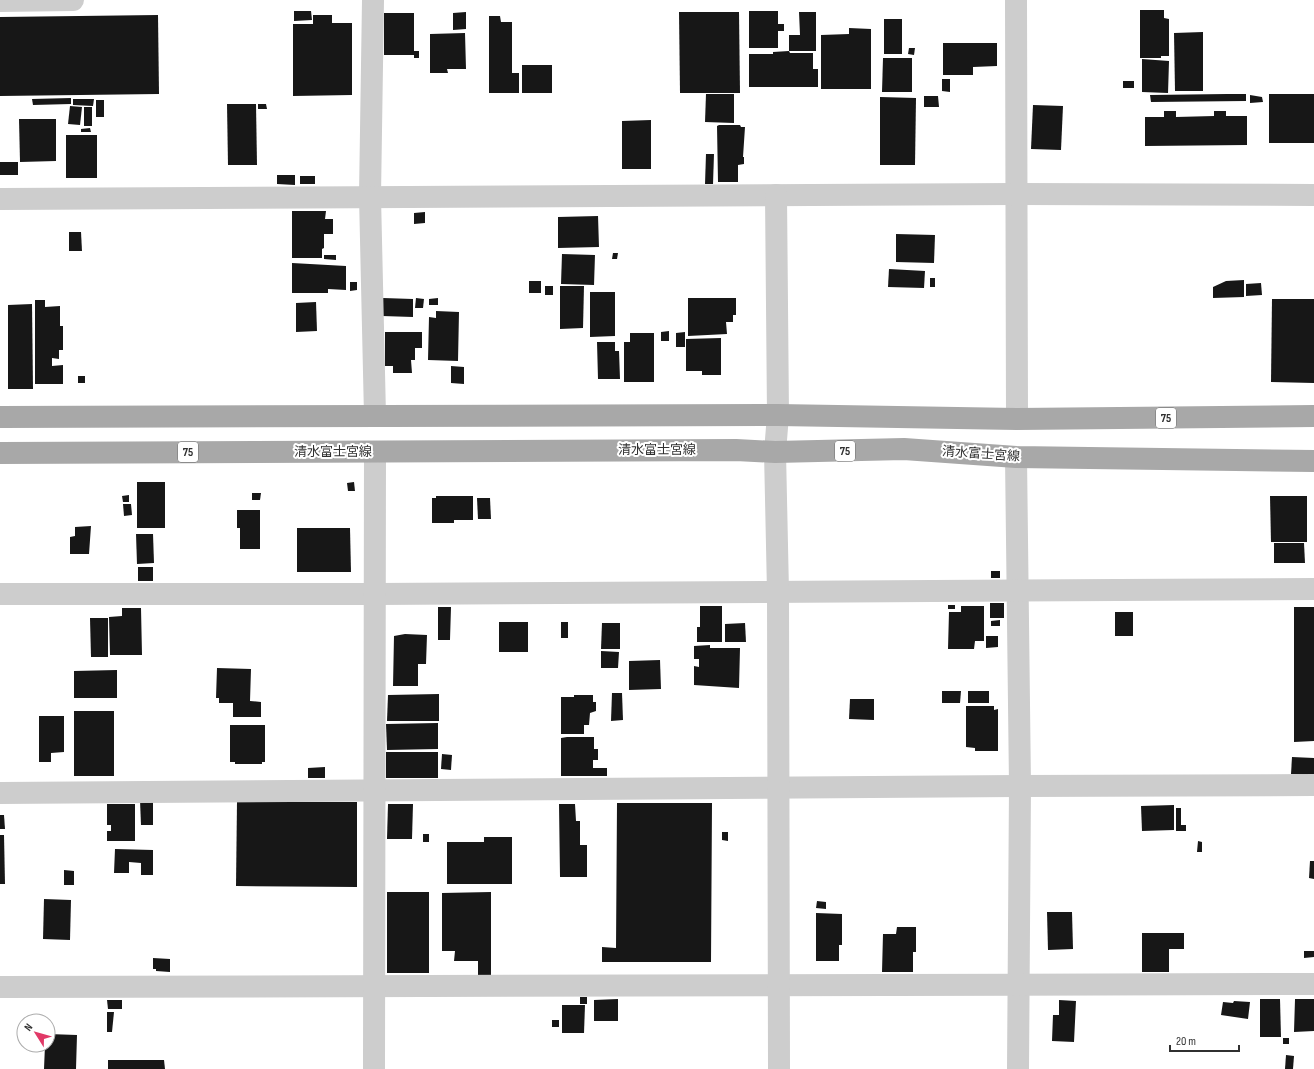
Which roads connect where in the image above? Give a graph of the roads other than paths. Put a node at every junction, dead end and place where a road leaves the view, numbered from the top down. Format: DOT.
graph roads {
  1 [pos="73,0"];
  2 [pos="373,0"];
  3 [pos="1016,0"];
  4 [pos="0,1"];
  5 [pos="1015,194"];
  6 [pos="776,195"];
  7 [pos="1314,195"];
  8 [pos="370,196"];
  9 [pos="0,199"];
  10 [pos="778,415"];
  11 [pos="375,416"];
  12 [pos="1314,416"];
  13 [pos="0,417"];
  14 [pos="1017,420"];
  15 [pos="375,452"];
  16 [pos="775,452"];
  17 [pos="0,453"];
  18 [pos="1016,457"];
  19 [pos="1314,461"];
  20 [pos="1314,589"];
  21 [pos="1018,591"];
  22 [pos="778,592"];
  23 [pos="0,594"];
  24 [pos="375,594"];
  25 [pos="1314,785"];
  26 [pos="1020,786"];
  27 [pos="779,788"];
  28 [pos="375,790"];
  29 [pos="0,793"];
  30 [pos="1314,984"];
  31 [pos="779,985"];
  32 [pos="1018,985"];
  33 [pos="374,986"];
  34 [pos="0,987"];
  35 [pos="374,1069"];
  36 [pos="779,1069"];
  37 [pos="1018,1069"];
  1 -- 4 [label="street"];
  2 -- 8 [label="street"];
  3 -- 5 [label="street"];
  5 -- 6 [label="street"];
  5 -- 7 [label="street"];
  5 -- 14 [label="street"];
  6 -- 8 [label="street"];
  6 -- 10 [label="street"];
  8 -- 9 [label="street"];
  8 -- 11 [label="street"];
  10 -- 11 [label="main road, 75"];
  10 -- 14 [label="main road, 75"];
  10 -- 16 [label="street"];
  11 -- 13 [label="main road, 75"];
  12 -- 14 [label="main road, 75"];
  15 -- 16 [label="main road, 清水富士宮線 / 75"];
  15 -- 17 [label="main road, 清水富士宮線 / 75"];
  15 -- 24 [label="street"];
  16 -- 18 [label="main road, 清水富士宮線 / 75"];
  16 -- 22 [label="street"];
  18 -- 19 [label="main road, 清水富士宮線 / 75"];
  18 -- 21 [label="street"];
  20 -- 21 [label="street"];
  21 -- 22 [label="street"];
  21 -- 26 [label="street"];
  22 -- 24 [label="street"];
  22 -- 27 [label="street"];
  23 -- 24 [label="street"];
  24 -- 28 [label="street"];
  25 -- 26 [label="street"];
  26 -- 27 [label="street"];
  26 -- 32 [label="street"];
  27 -- 28 [label="street"];
  27 -- 31 [label="street"];
  28 -- 29 [label="street"];
  28 -- 33 [label="street"];
  30 -- 32 [label="street"];
  31 -- 32 [label="street"];
  31 -- 33 [label="street"];
  31 -- 36 [label="street"];
  32 -- 37 [label="street"];
  33 -- 34 [label="street"];
  33 -- 35 [label="street"];
}
